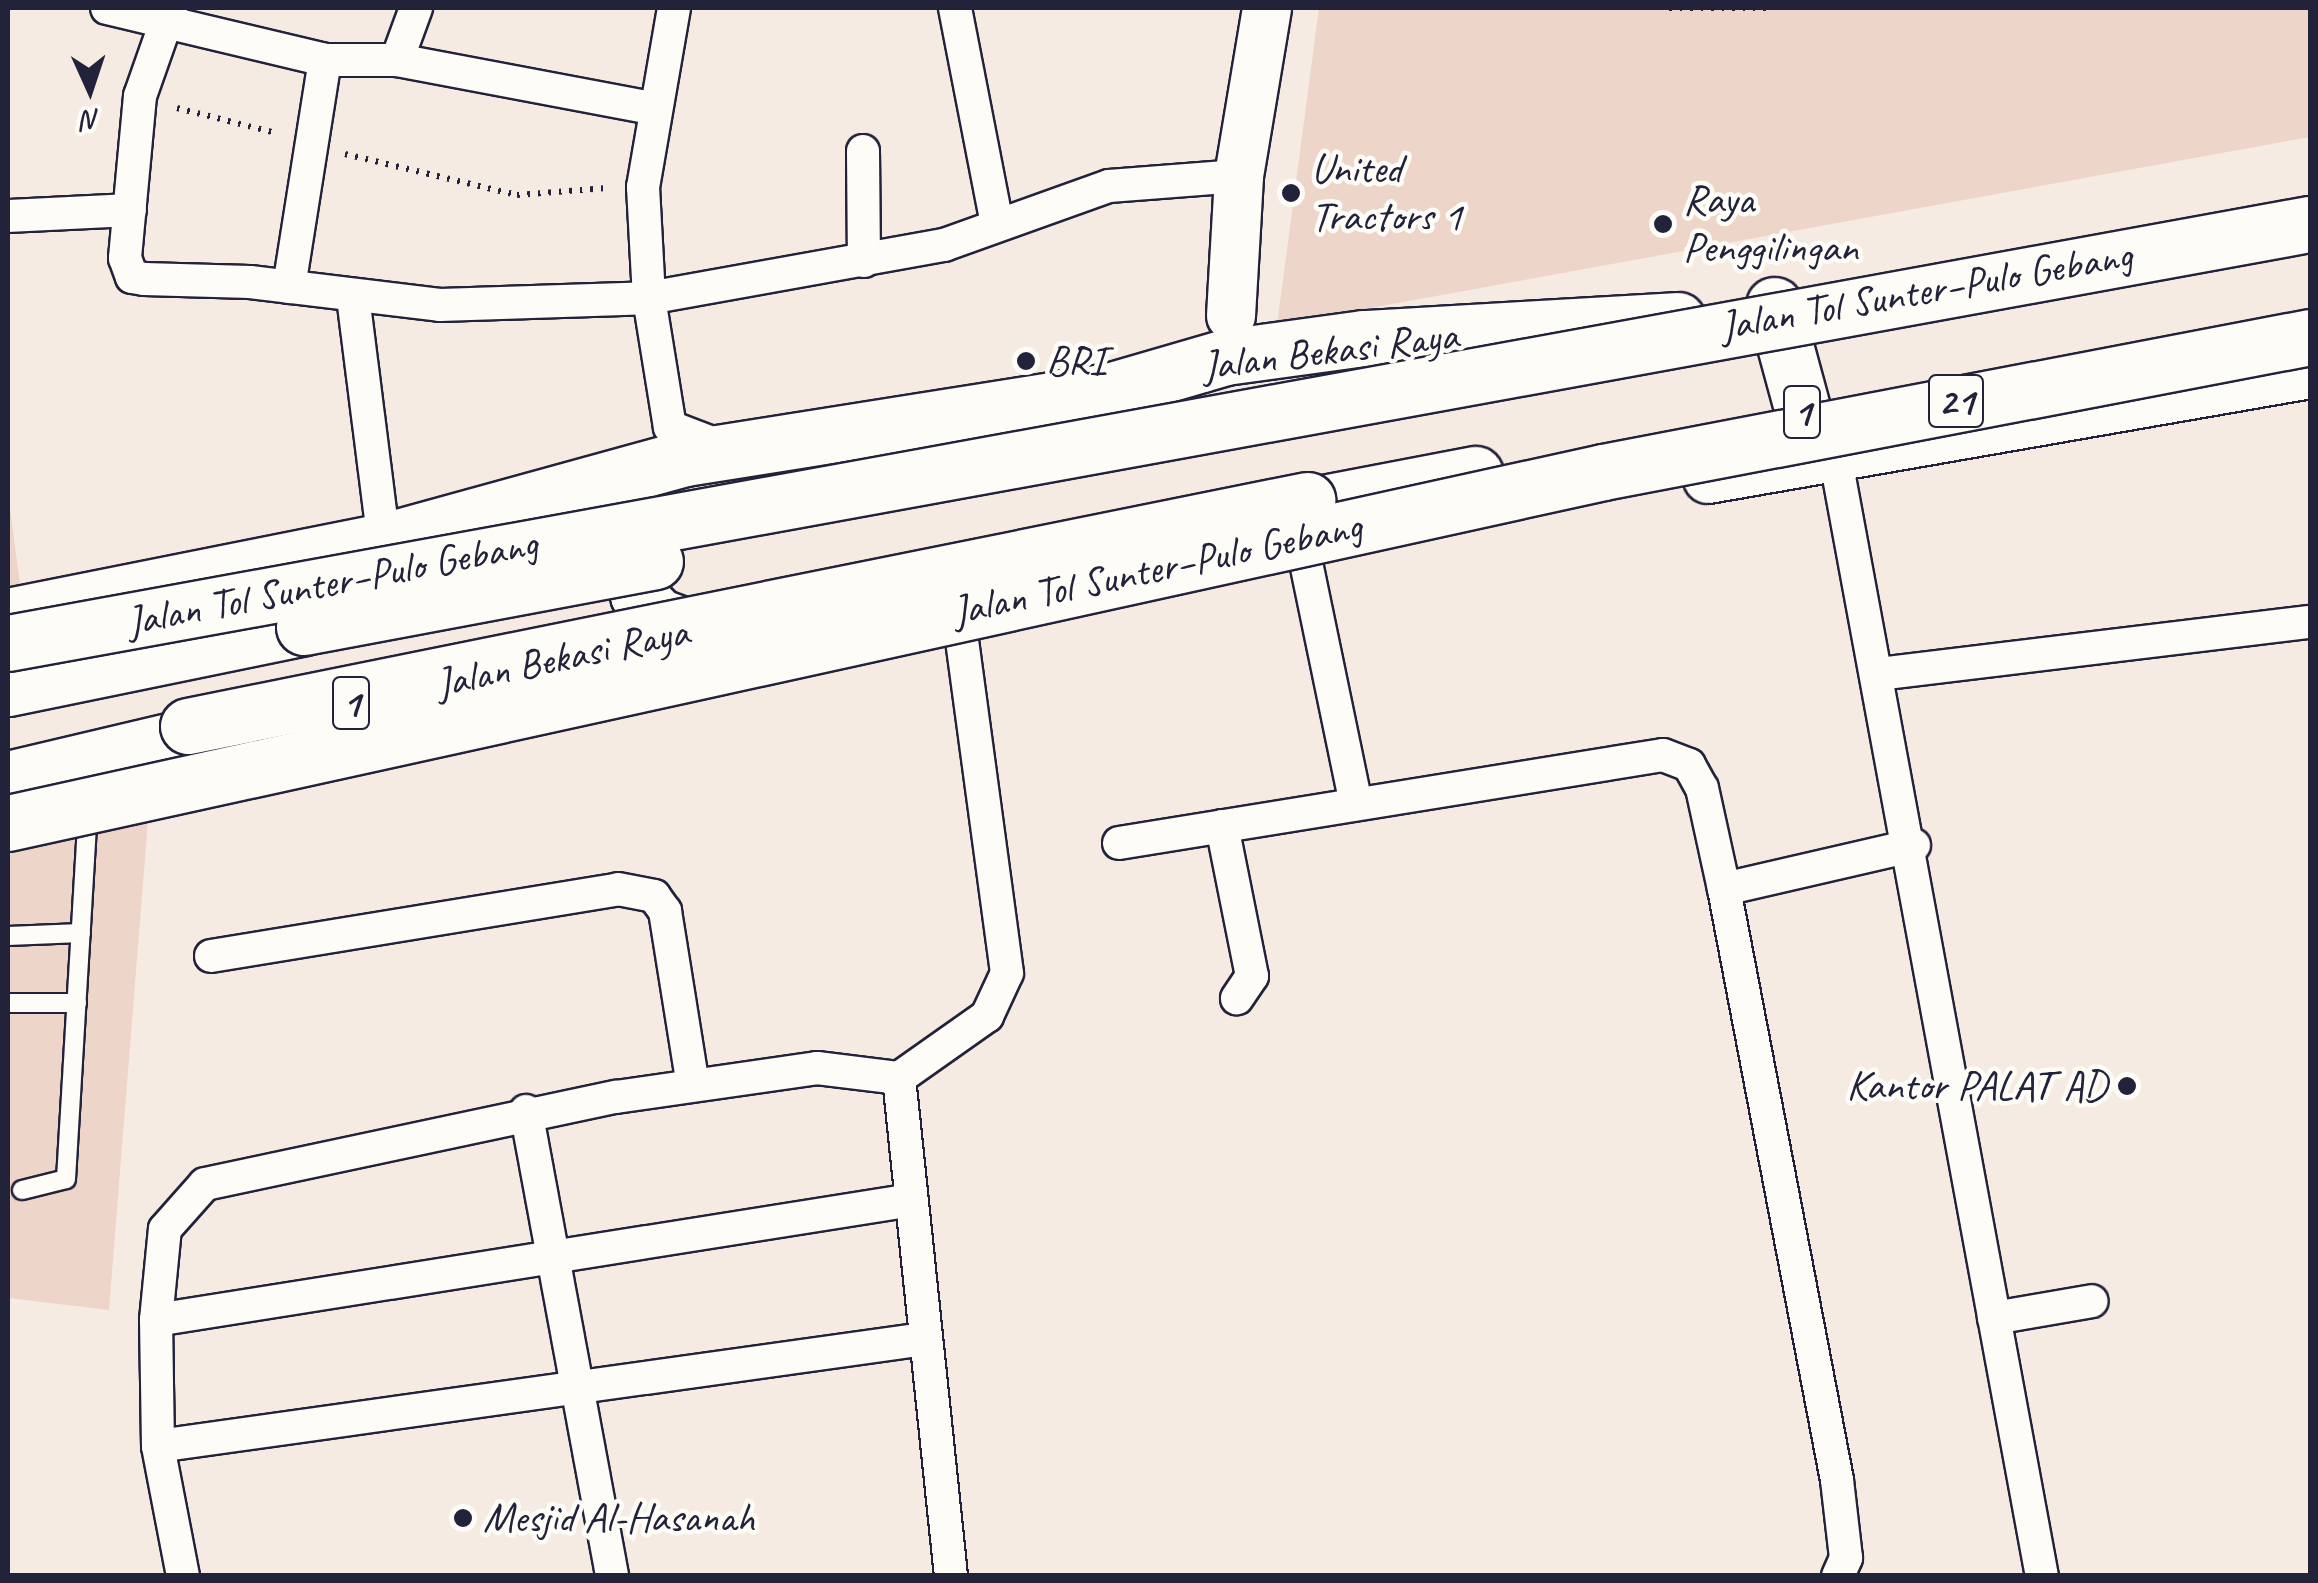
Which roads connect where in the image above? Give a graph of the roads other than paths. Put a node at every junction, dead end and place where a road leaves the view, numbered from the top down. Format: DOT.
graph roads {
  1 [pos="107,8"];
  2 [pos="416,8"];
  3 [pos="674,8"];
  4 [pos="955,8"];
  5 [pos="1268,8"];
  6 [pos="169,15"];
  7 [pos="325,60"];
  8 [pos="396,60"];
  9 [pos="652,108"];
  10 [pos="863,150"];
  11 [pos="1239,176"];
  12 [pos="130,210"];
  13 [pos="2310,211"];
  14 [pos="8,216"];
  15 [pos="2310,224"];
  16 [pos="997,225"];
  17 [pos="2310,259"];
  18 [pos="864,260"];
  19 [pos="288,286"];
  20 [pos="353,297"];
  21 [pos="649,298"];
  22 [pos="1774,305"];
  23 [pos="1231,316"];
  24 [pos="2310,327"];
  25 [pos="2310,336"];
  26 [pos="1364,338"];
  27 [pos="2310,374"];
  28 [pos="1109,391"];
  29 [pos="1822,426"];
  30 [pos="708,454"];
  31 [pos="1603,472"];
  32 [pos="1295,508"];
  33 [pos="384,541"];
  34 [pos="953,575"];
  35 [pos="8,616"];
  36 [pos="2310,622"];
  37 [pos="694,629"];
  38 [pos="8,643"];
  39 [pos="1879,674"];
  40 [pos="8,688"];
  41 [pos="91,756"];
  42 [pos="8,765"];
  43 [pos="8,779"];
  44 [pos="1356,804"];
  45 [pos="8,823"];
  46 [pos="1222,826"];
  47 [pos="1119,843"];
  48 [pos="1914,845"];
  49 [pos="1724,889"];
  50 [pos="80,933"];
  51 [pos="8,936"];
  52 [pos="211,956"];
  53 [pos="1236,998"];
  54 [pos="8,1003"];
  55 [pos="76,1003"];
  56 [pos="898,1078"];
  57 [pos="693,1085"];
  58 [pos="526,1111"];
  59 [pos="22,1190"];
  60 [pos="912,1200"];
  61 [pos="553,1253"];
  62 [pos="2092,1301"];
  63 [pos="1994,1318"];
  64 [pos="156,1320"];
  65 [pos="924,1339"];
  66 [pos="578,1393"];
  67 [pos="158,1446"];
  68 [pos="183,1576"];
  69 [pos="612,1576"];
  70 [pos="951,1576"];
  71 [pos="1838,1576"];
  72 [pos="2042,1576"];
  1 -- 6 [label="street"];
  2 -- 8 [label="street"];
  3 -- 9 [label="street"];
  4 -- 16 [label="street"];
  5 -- 11 [label="street"];
  6 -- 7 [label="street"];
  6 -- 12 [label="street"];
  7 -- 8 [label="street"];
  7 -- 19 [label="street"];
  8 -- 9 [label="street"];
  9 -- 21 [label="street"];
  10 -- 18 [label="street"];
  11 -- 16 [label="street"];
  11 -- 23 [label="street"];
  12 -- 14 [label="street"];
  12 -- 19 [label="street"];
  13 -- 22 [label="highway, Jalan Bekasi Raya"];
  15 -- 38 [label="highway, Jalan Tol Sunter–Pulo Gebang, bridge"];
  16 -- 18 [label="street"];
  17 -- 40 [label="highway, bridge"];
  18 -- 21 [label="street"];
  19 -- 20 [label="street"];
  20 -- 21 [label="street"];
  20 -- 33 [label="street"];
  21 -- 30 [label="street"];
  22 -- 26 [label="highway, Jalan Bekasi Raya"];
  22 -- 29 [label="highway"];
  23 -- 26 [label="highway"];
  23 -- 28 [label="highway"];
  24 -- 29 [label="highway, Jalan Bekasi Raya / 1"];
  25 -- 31 [label="highway, Jalan Tol Sunter–Pulo Gebang / 21, bridge"];
  26 -- 28 [label="highway, Jalan Bekasi Raya"];
  27 -- 29 [label="street, Jalan Bekasi Raya"];
  28 -- 30 [label="highway, Jalan Bekasi Raya"];
  29 -- 32 [label="highway, Jalan Bekasi Raya / 1"];
  29 -- 39 [label="street"];
  30 -- 33 [label="highway, Jalan Bekasi Raya"];
  30 -- 37 [label="highway"];
  31 -- 42 [label="highway, bridge"];
  31 -- 45 [label="highway, Jalan Tol Sunter–Pulo Gebang, bridge"];
  32 -- 34 [label="highway, Jalan Bekasi Raya / 1"];
  32 -- 44 [label="street"];
  33 -- 35 [label="highway, Jalan Bekasi Raya"];
  34 -- 37 [label="highway, Jalan Bekasi Raya / 1"];
  34 -- 56 [label="street"];
  36 -- 39 [label="street"];
  37 -- 41 [label="highway, Jalan Bekasi Raya / 1"];
  39 -- 48 [label="street"];
  41 -- 43 [label="highway, Jalan Bekasi Raya / 1"];
  41 -- 50 [label="lane"];
  44 -- 46 [label="street"];
  44 -- 49 [label="street"];
  46 -- 47 [label="street"];
  46 -- 53 [label="street"];
  48 -- 49 [label="street"];
  48 -- 63 [label="street"];
  49 -- 71 [label="street"];
  50 -- 51 [label="lane"];
  50 -- 55 [label="lane"];
  52 -- 57 [label="street"];
  54 -- 55 [label="lane"];
  55 -- 59 [label="lane"];
  56 -- 57 [label="street"];
  56 -- 60 [label="street"];
  57 -- 58 [label="street"];
  58 -- 61 [label="street"];
  58 -- 64 [label="street"];
  60 -- 61 [label="street"];
  60 -- 65 [label="street"];
  61 -- 64 [label="street"];
  61 -- 66 [label="street"];
  62 -- 63 [label="street"];
  63 -- 72 [label="street"];
  64 -- 67 [label="street"];
  65 -- 66 [label="street"];
  65 -- 70 [label="street"];
  66 -- 67 [label="street"];
  66 -- 69 [label="street"];
  67 -- 68 [label="street"];
}
